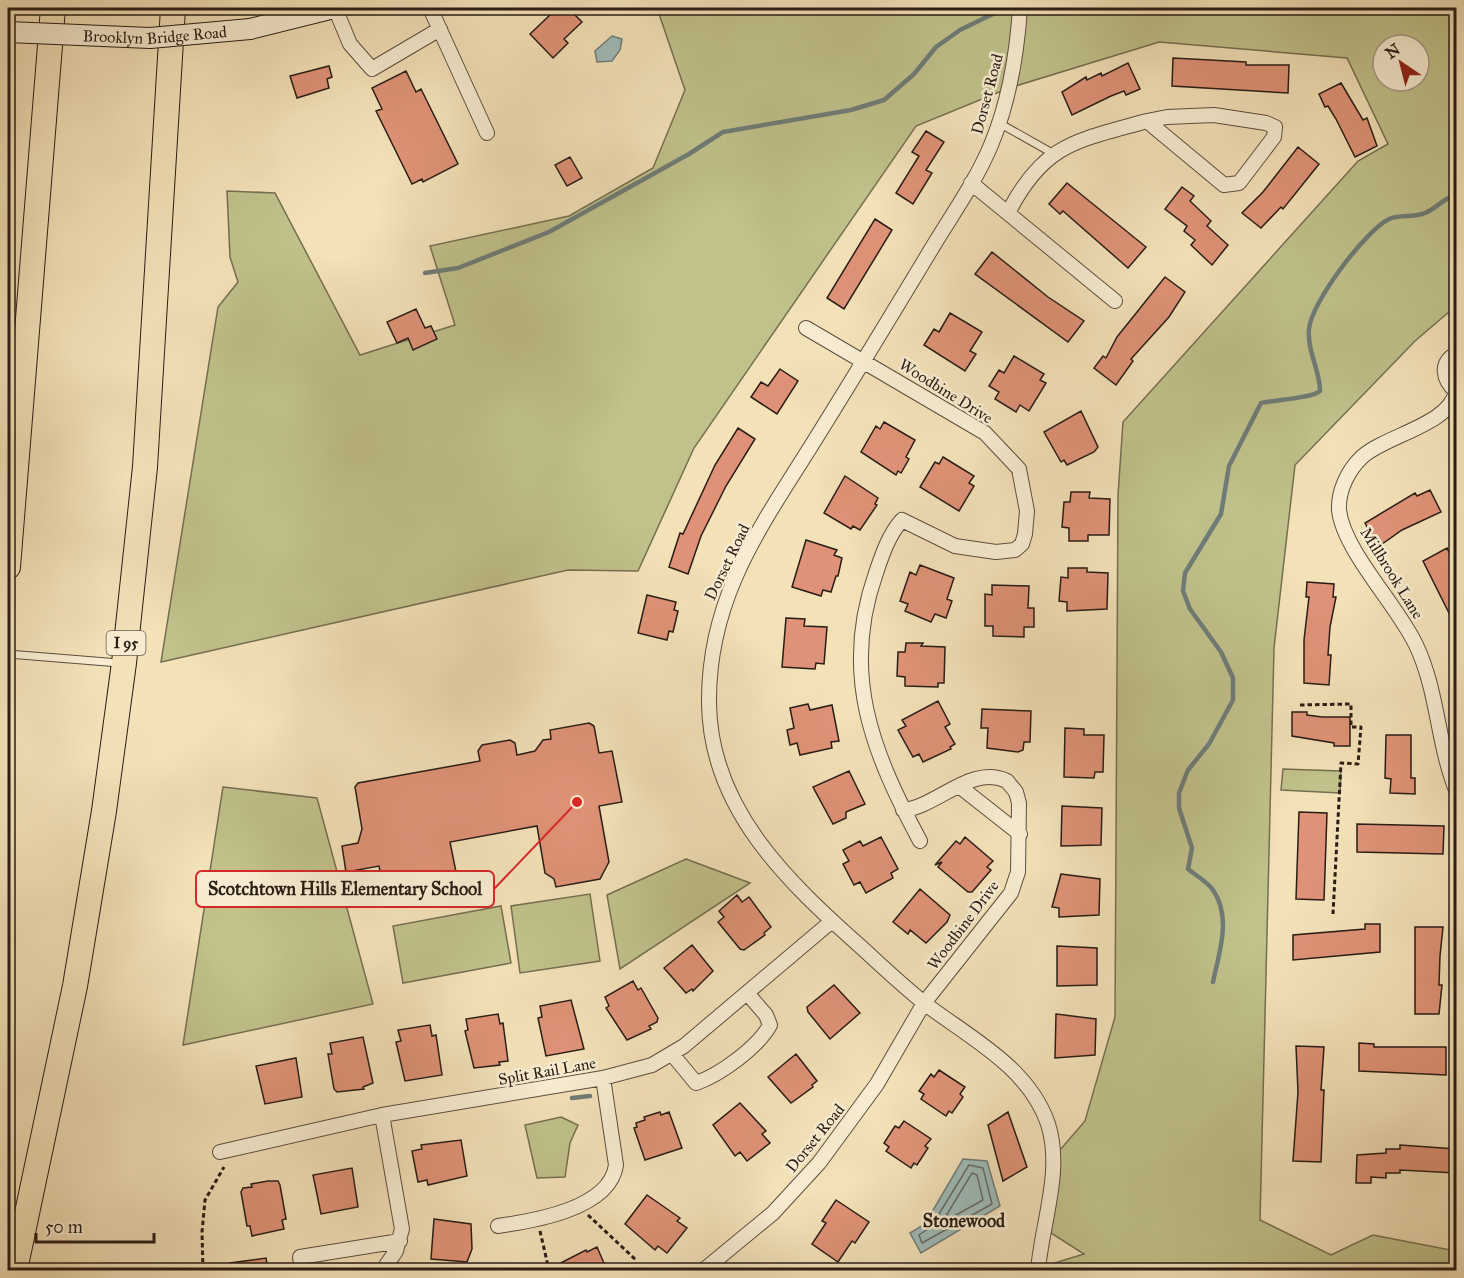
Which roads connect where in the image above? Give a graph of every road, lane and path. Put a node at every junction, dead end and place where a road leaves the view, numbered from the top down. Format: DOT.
graph roads {
  1 [pos="53,8"];
  2 [pos="173,8"];
  3 [pos="335,8"];
  4 [pos="430,8"];
  5 [pos="1020,8"];
  6 [pos="440,29"];
  7 [pos="8,32"];
  8 [pos="1147,121"];
  9 [pos="999,123"];
  10 [pos="487,133"];
  11 [pos="1054,154"];
  12 [pos="971,183"];
  13 [pos="1008,213"];
  14 [pos="1115,301"];
  15 [pos="806,328"];
  16 [pos="1456,354"];
  17 [pos="865,361"];
  18 [pos="1456,391"];
  19 [pos="8,567"];
  20 [pos="8,654"];
  21 [pos="124,663"];
  22 [pos="1300,705"];
  23 [pos="959,786"];
  24 [pos="1456,790"];
  25 [pos="903,810"];
  26 [pos="1020,834"];
  27 [pos="920,841"];
  28 [pos="1333,914"];
  29 [pos="832,921"];
  30 [pos="747,993"];
  31 [pos="924,1003"];
  32 [pos="672,1054"];
  33 [pos="603,1078"];
  34 [pos="382,1115"];
  35 [pos="47,1129"];
  36 [pos="235,1149"];
  37 [pos="220,1152"];
  38 [pos="578,1206"];
  39 [pos="537,1221"];
  40 [pos="498,1226"];
  41 [pos="400,1241"];
  42 [pos="636,1260"];
  43 [pos="15,1270"];
  44 [pos="28,1270"];
  45 [pos="203,1270"];
  46 [pos="302,1270"];
  47 [pos="383,1270"];
  48 [pos="549,1270"];
  49 [pos="704,1270"];
  50 [pos="1038,1270"];
  1 -- 19 [label="highway"];
  2 -- 21 [label="highway, I 95"];
  3 -- 6 [label="street"];
  3 -- 7 [label="street, Brooklyn Bridge Road, bridge"];
  4 -- 6 [label="street"];
  5 -- 9 [label="street, Dorset Road"];
  6 -- 10 [label="street"];
  8 -- 8 [label="street"];
  8 -- 11 [label="street"];
  9 -- 11 [label="lane"];
  9 -- 12 [label="street, Dorset Road"];
  11 -- 13 [label="street"];
  12 -- 13 [label="street"];
  12 -- 17 [label="street, Dorset Road"];
  13 -- 14 [label="street"];
  15 -- 17 [label="street"];
  16 -- 18 [label="street"];
  17 -- 25 [label="street, Woodbine Drive"];
  17 -- 29 [label="street, Dorset Road"];
  18 -- 24 [label="street, Millbrook Lane"];
  20 -- 21 [label="lane"];
  21 -- 35 [label="highway, I 95"];
  22 -- 28 [label="path"];
  23 -- 25 [label="street, Woodbine Drive"];
  23 -- 26 [label="street"];
  23 -- 26 [label="street, Woodbine Drive"];
  25 -- 27 [label="street"];
  26 -- 31 [label="street, Woodbine Drive"];
  29 -- 30 [label="street, Split Rail Lane"];
  29 -- 31 [label="street, Dorset Road"];
  30 -- 32 [label="street, Split Rail Lane"];
  30 -- 32 [label="street"];
  31 -- 49 [label="street, Dorset Road"];
  31 -- 50 [label="street, Dorset Road"];
  32 -- 33 [label="street, Split Rail Lane"];
  33 -- 34 [label="street, Split Rail Lane"];
  33 -- 38 [label="street"];
  34 -- 36 [label="street, Split Rail Lane"];
  34 -- 41 [label="street"];
  35 -- 43 [label="highway, I 95"];
  35 -- 44 [label="highway"];
  36 -- 37 [label="street, Split Rail Lane"];
  36 -- 45 [label="path"];
  38 -- 39 [label="street"];
  38 -- 42 [label="path"];
  39 -- 40 [label="street"];
  39 -- 48 [label="path"];
  41 -- 46 [label="street"];
  41 -- 47 [label="street"];
}
